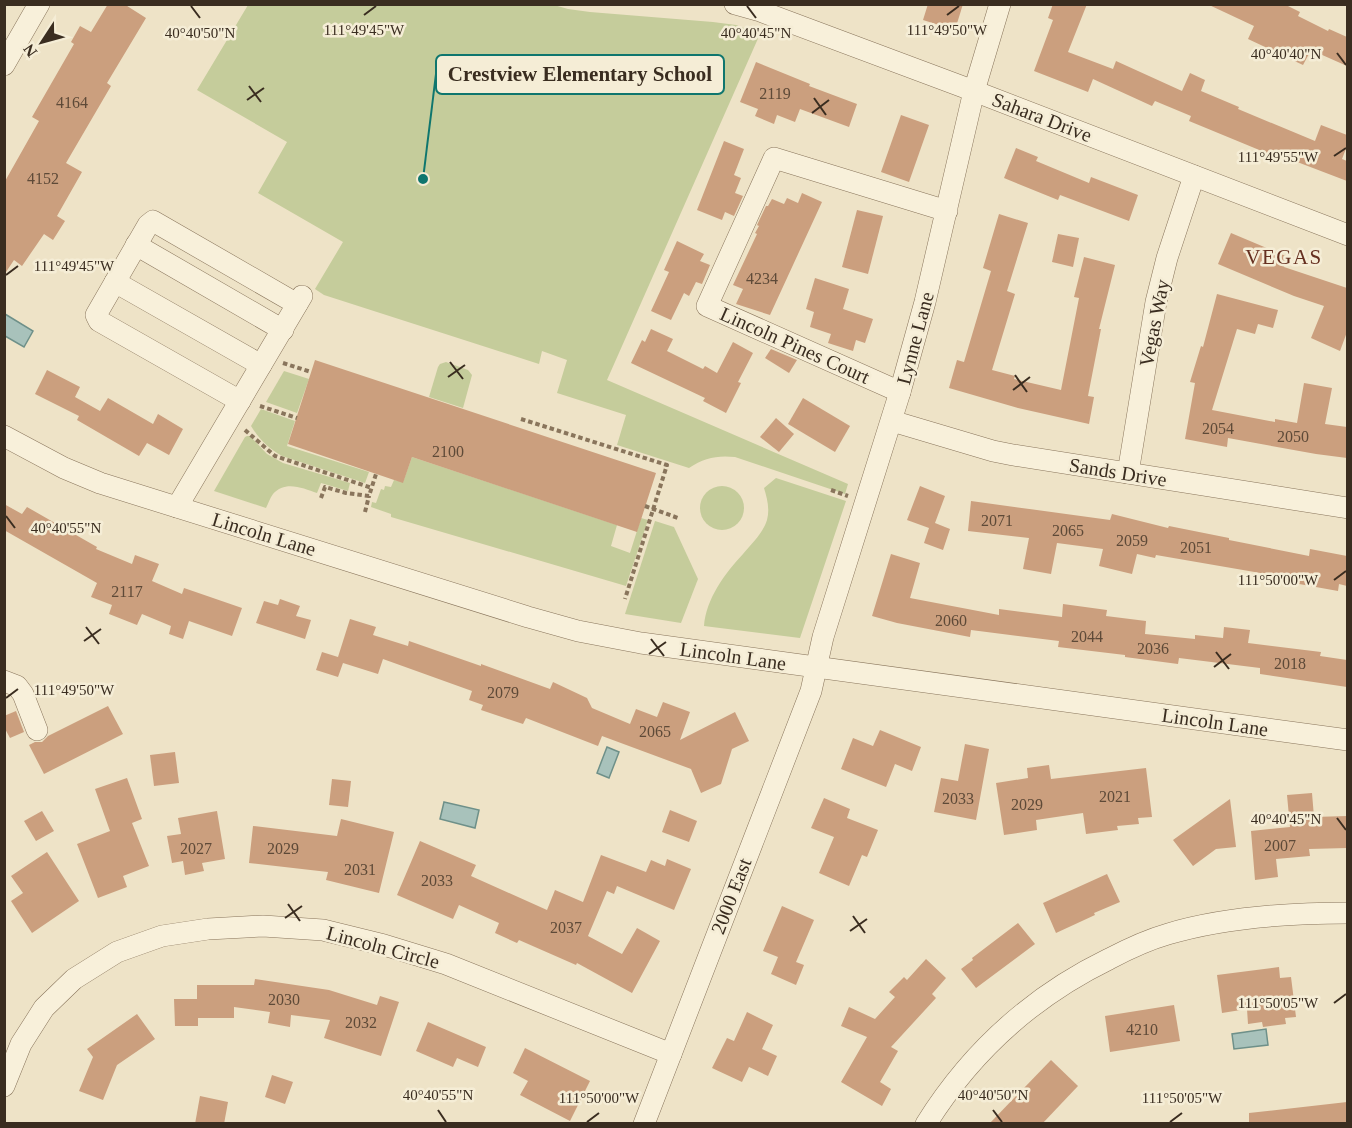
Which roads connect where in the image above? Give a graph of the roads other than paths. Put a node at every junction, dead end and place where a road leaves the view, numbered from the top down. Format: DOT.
graph roads {
  1 [pos="39,4"];
  2 [pos="735,4"];
  3 [pos="1000,4"];
  4 [pos="4,65"];
  5 [pos="974,91"];
  6 [pos="1194,176"];
  7 [pos="947,211"];
  8 [pos="1347,235"];
  9 [pos="136,245"];
  10 [pos="115,282"];
  11 [pos="282,330"];
  12 [pos="261,365"];
  13 [pos="900,392"];
  14 [pos="250,403"];
  15 [pos="892,421"];
  16 [pos="4,436"];
  17 [pos="1128,473"];
  18 [pos="177,507"];
  19 [pos="1347,508"];
  20 [pos="816,668"];
  21 [pos="4,681"];
  22 [pos="37,730"];
  23 [pos="1347,740"];
  24 [pos="1347,913"];
  25 [pos="671,1054"];
  26 [pos="4,1086"];
  27 [pos="644,1124"];
  28 [pos="926,1124"];
  1 -- 4 [label="street"];
  2 -- 5 [label="street, Sahara Drive"];
  3 -- 5 [label="street, Lynne Lane"];
  5 -- 6 [label="street, Sahara Drive"];
  5 -- 7 [label="street, Lynne Lane"];
  6 -- 8 [label="street, Sahara Drive"];
  6 -- 17 [label="street, Vegas Way"];
  7 -- 13 [label="street, Lynne Lane"];
  7 -- 13 [label="street, Lincoln Pines Court"];
  9 -- 10 [label="street"];
  9 -- 11 [label="street"];
  9 -- 11 [label="street"];
  10 -- 12 [label="street"];
  10 -- 14 [label="street"];
  11 -- 12 [label="street"];
  12 -- 14 [label="street"];
  13 -- 15 [label="street, Lynne Lane"];
  14 -- 18 [label="street"];
  15 -- 17 [label="street, Sands Drive"];
  15 -- 20 [label="street, Lynne Lane"];
  16 -- 18 [label="street, Lincoln Lane"];
  17 -- 19 [label="street, Sands Drive"];
  18 -- 20 [label="street, Lincoln Lane"];
  20 -- 23 [label="street, Lincoln Lane"];
  20 -- 25 [label="street, 2000 East"];
  21 -- 22 [label="street"];
  24 -- 28 [label="street"];
  25 -- 26 [label="street, Lincoln Circle"];
  25 -- 27 [label="street, 2000 East"];
}
